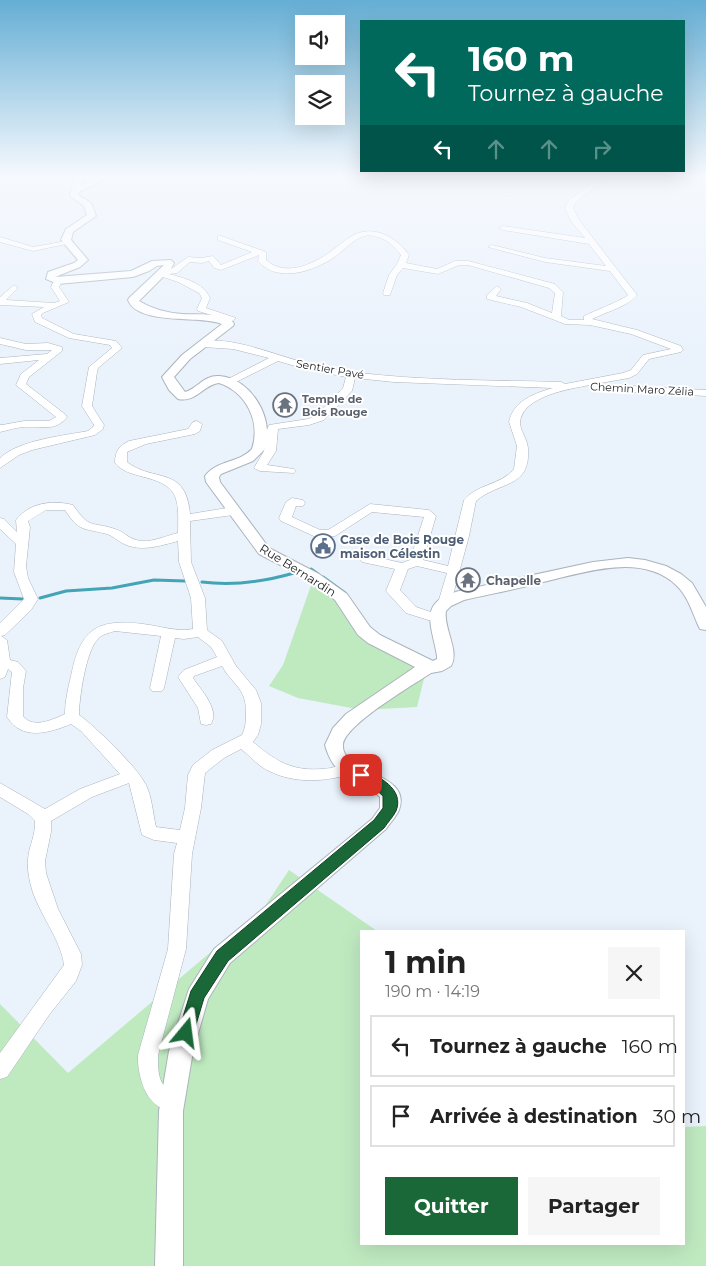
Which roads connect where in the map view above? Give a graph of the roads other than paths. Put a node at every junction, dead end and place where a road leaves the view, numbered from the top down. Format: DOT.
graph roads {
  1 [pos="67,234"];
  2 [pos="370,234"];
  3 [pos="371,234"];
  4 [pos="542,234"];
  5 [pos="586,234"];
  6 [pos="221,238"];
  7 [pos="0,239"];
  8 [pos="592,242"];
  9 [pos="68,243"];
  10 [pos="492,247"];
  11 [pos="259,252"];
  12 [pos="401,265"];
  13 [pos="613,270"];
  14 [pos="162,274"];
  15 [pos="58,281"];
  16 [pos="497,289"];
  17 [pos="8,291"];
  18 [pos="387,293"];
  19 [pos="64,303"];
  20 [pos="21,304"];
  21 [pos="0,311"];
  22 [pos="556,317"];
  23 [pos="227,322"];
  24 [pos="590,322"];
  25 [pos="0,341"];
  26 [pos="203,344"];
  27 [pos="51,356"];
  28 [pos="276,358"];
  29 [pos="0,361"];
  30 [pos="351,375"];
  31 [pos="230,382"];
  32 [pos="579,385"];
  33 [pos="706,392"];
  34 [pos="196,424"];
  35 [pos="0,429"];
  36 [pos="0,465"];
  37 [pos="290,471"];
  38 [pos="299,503"];
  39 [pos="233,511"];
  40 [pos="184,518"];
  41 [pos="0,522"];
  42 [pos="184,535"];
  43 [pos="22,543"];
  44 [pos="366,559"];
  45 [pos="416,562"];
  46 [pos="402,566"];
  47 [pos="452,571"];
  48 [pos="445,603"];
  49 [pos="438,620"];
  50 [pos="706,625"];
  51 [pos="0,632"];
  52 [pos="169,632"];
  53 [pos="200,632"];
  54 [pos="0,640"];
  55 [pos="226,659"];
  56 [pos="427,667"];
  57 [pos="1,669"];
  58 [pos="157,688"];
  59 [pos="72,717"];
  60 [pos="206,720"];
  61 [pos="243,742"];
  62 [pos="348,769"];
  63 [pos="131,776"];
  64 [pos="0,788"];
  65 [pos="42,818"];
  66 [pos="186,837"];
  67 [pos="0,1070"];
  68 [pos="173,1100"];
  69 [pos="169,1266"];
  1 -- 9 [label="main road"];
  2 -- 11 [label="street"];
  3 -- 12 [label="street"];
  4 -- 8 [label="street"];
  5 -- 8 [label="street"];
  6 -- 11 [label="street"];
  7 -- 9 [label="street"];
  8 -- 13 [label="street"];
  9 -- 15 [label="main road"];
  10 -- 13 [label="street"];
  11 -- 14 [label="street"];
  12 -- 18 [label="street"];
  12 -- 22 [label="street"];
  13 -- 24 [label="street"];
  14 -- 15 [label="main road"];
  14 -- 23 [label="street"];
  14 -- 23 [label="main road"];
  15 -- 19 [label="street"];
  16 -- 22 [label="street"];
  17 -- 20 [label="street"];
  19 -- 20 [label="street"];
  19 -- 36 [label="street"];
  20 -- 21 [label="street"];
  22 -- 24 [label="street"];
  23 -- 26 [label="main road"];
  24 -- 32 [label="street"];
  25 -- 27 [label="street"];
  26 -- 28 [label="street, Sentier Pavé"];
  26 -- 31 [label="main road"];
  27 -- 29 [label="street"];
  27 -- 35 [label="street"];
  28 -- 30 [label="street, Sentier Pavé"];
  28 -- 31 [label="street"];
  30 -- 32 [label="street, Sentier Pavé"];
  30 -- 37 [label="street"];
  31 -- 39 [label="main road, Rue Bernardin"];
  32 -- 33 [label="street, Chemin Maro Zélia"];
  32 -- 47 [label="street"];
  34 -- 40 [label="street"];
  38 -- 45 [label="street"];
  39 -- 40 [label="street"];
  39 -- 56 [label="main road, Rue Bernardin"];
  40 -- 42 [label="street"];
  41 -- 43 [label="street"];
  42 -- 43 [label="street"];
  42 -- 53 [label="street"];
  43 -- 51 [label="street"];
  44 -- 46 [label="street"];
  45 -- 46 [label="street"];
  45 -- 47 [label="street"];
  46 -- 49 [label="street"];
  47 -- 48 [label="street"];
  48 -- 49 [label="main road"];
  48 -- 50 [label="main road"];
  49 -- 56 [label="main road"];
  52 -- 53 [label="street"];
  52 -- 58 [label="street"];
  52 -- 59 [label="street"];
  53 -- 55 [label="street"];
  54 -- 57 [label="street"];
  55 -- 60 [label="street"];
  55 -- 61 [label="street"];
  56 -- 62 [label="main road"];
  57 -- 59 [label="street"];
  59 -- 63 [label="street"];
  61 -- 62 [label="street"];
  61 -- 66 [label="street"];
  62 -- 68 [label="main road"];
  63 -- 65 [label="street"];
  63 -- 66 [label="street"];
  64 -- 65 [label="street"];
  65 -- 67 [label="street"];
  66 -- 68 [label="street"];
  68 -- 69 [label="main road"];
}
